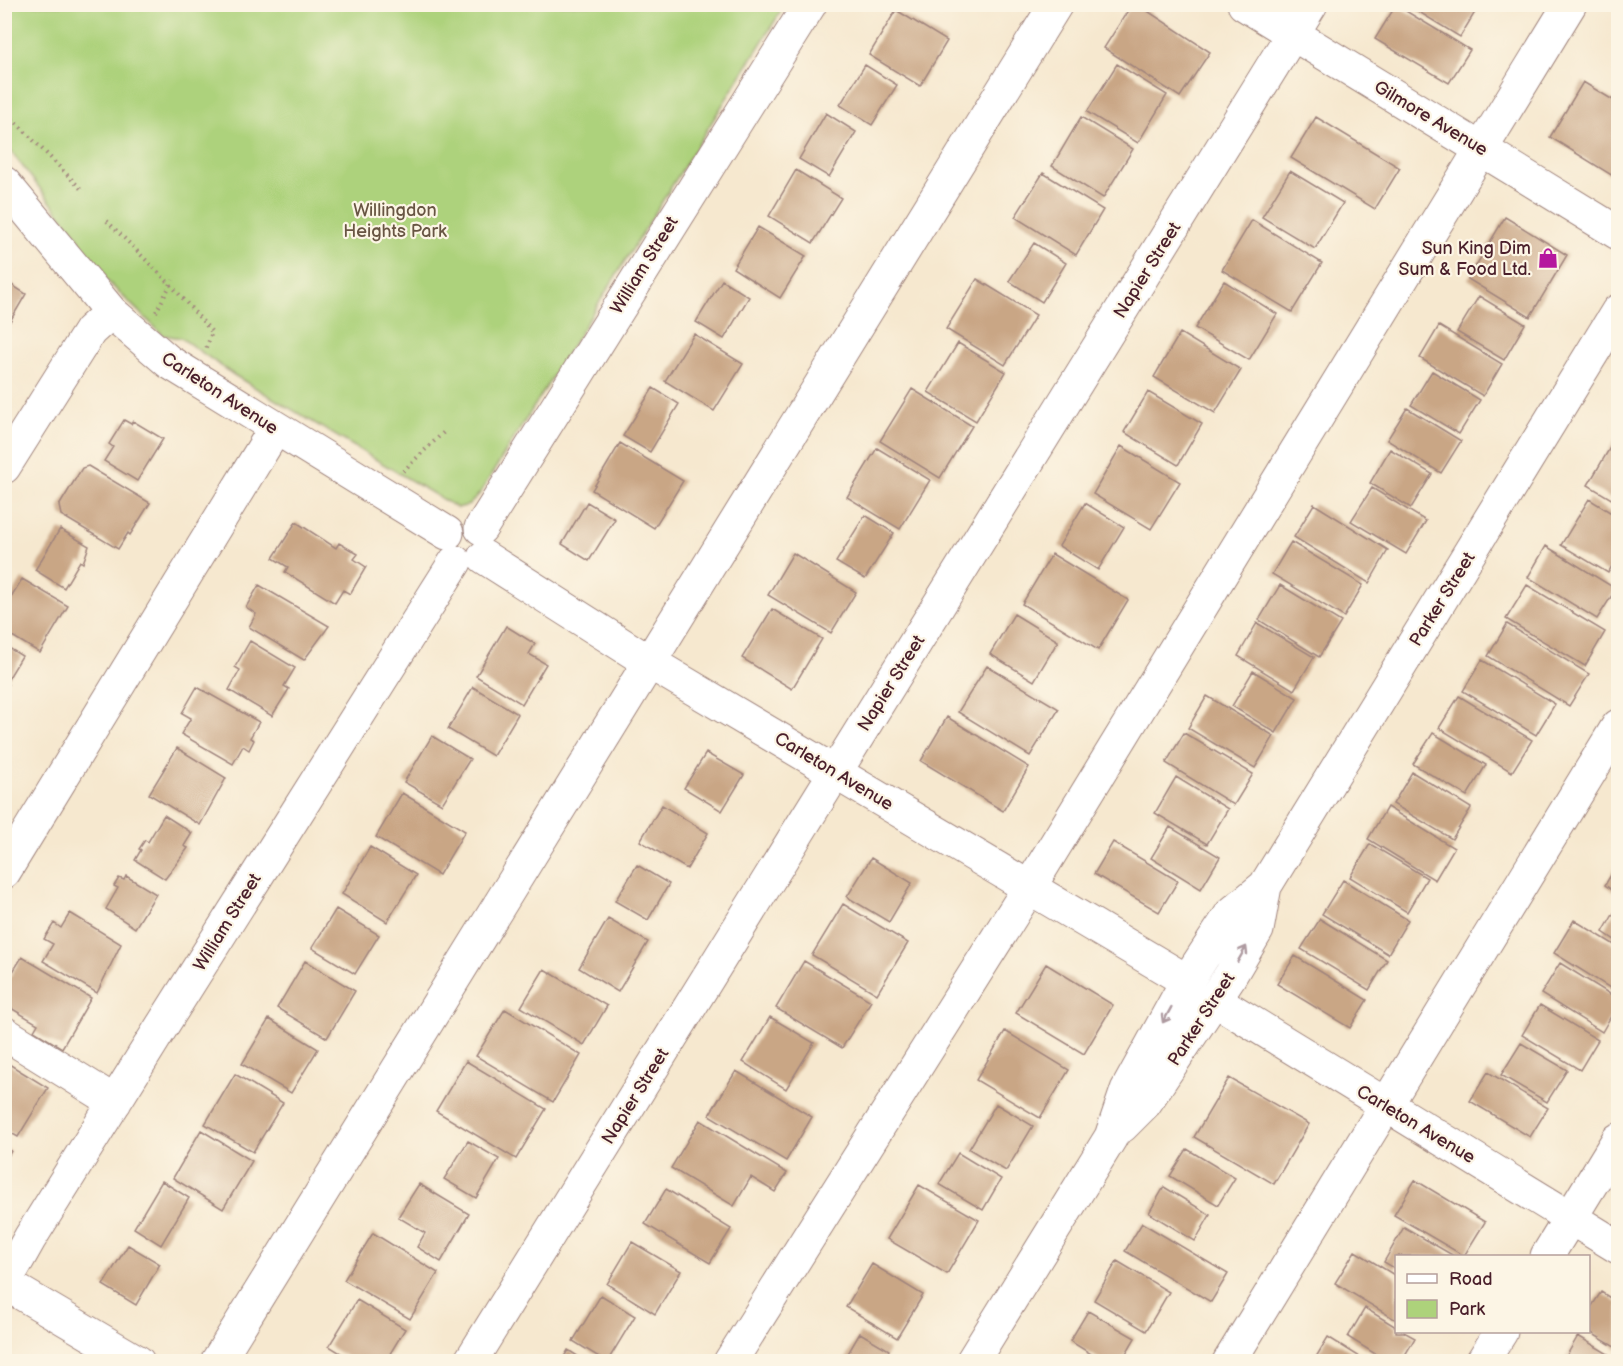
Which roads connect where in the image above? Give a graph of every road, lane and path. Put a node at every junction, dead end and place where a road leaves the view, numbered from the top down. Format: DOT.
graph roads {
  1 [pos="810,4"];
  2 [pos="1056,4"];
  3 [pos="1244,4"];
  4 [pos="1311,4"];
  5 [pos="1570,4"];
  6 [pos="1293,35"];
  7 [pos="4,110"];
  8 [pos="1481,148"];
  9 [pos="4,183"];
  10 [pos="83,191"];
  11 [pos="107,221"];
  12 [pos="1618,233"];
  13 [pos="173,280"];
  14 [pos="171,285"];
  15 [pos="1618,311"];
  16 [pos="111,312"];
  17 [pos="152,318"];
  18 [pos="206,350"];
  19 [pos="275,429"];
  20 [pos="444,432"];
  21 [pos="4,467"];
  22 [pos="402,472"];
  23 [pos="467,545"];
  24 [pos="649,662"];
  25 [pos="1618,726"];
  26 [pos="835,772"];
  27 [pos="4,872"];
  28 [pos="1265,886"];
  29 [pos="1029,888"];
  30 [pos="1186,981"];
  31 [pos="1215,1000"];
  32 [pos="4,1033"];
  33 [pos="115,1102"];
  34 [pos="1386,1107"];
  35 [pos="1111,1137"];
  36 [pos="1618,1140"];
  37 [pos="1572,1217"];
  38 [pos="1618,1247"];
  39 [pos="1548,1255"];
  40 [pos="5,1284"];
  41 [pos="1500,1333"];
  42 [pos="138,1362"];
  43 [pos="217,1362"];
  44 [pos="470,1362"];
  45 [pos="730,1362"];
  46 [pos="972,1362"];
  47 [pos="1229,1362"];
  48 [pos="1482,1362"];
  1 -- 23 [label="street, William Street"];
  2 -- 24 [label="street"];
  3 -- 6 [label="street, Gilmore Avenue"];
  4 -- 6 [label="street, Napier Street"];
  5 -- 8 [label="street"];
  6 -- 8 [label="street, Gilmore Avenue"];
  6 -- 26 [label="street, Napier Street"];
  7 -- 10 [label="path"];
  8 -- 12 [label="street, Gilmore Avenue"];
  8 -- 29 [label="street"];
  9 -- 16 [label="street, Carleton Avenue"];
  11 -- 14 [label="path"];
  13 -- 14 [label="path"];
  14 -- 17 [label="path"];
  14 -- 18 [label="path"];
  15 -- 28 [label="street, Parker Street"];
  16 -- 19 [label="street, Carleton Avenue"];
  16 -- 21 [label="street"];
  19 -- 23 [label="street, Carleton Avenue"];
  19 -- 27 [label="street"];
  20 -- 22 [label="path"];
  23 -- 24 [label="street, Carleton Avenue"];
  23 -- 33 [label="street, William Street"];
  24 -- 26 [label="street, Carleton Avenue"];
  24 -- 43 [label="street"];
  25 -- 34 [label="street"];
  26 -- 29 [label="street, Carleton Avenue"];
  26 -- 44 [label="street, Napier Street"];
  28 -- 30 [label="street, Parker Street"];
  31 -- 28 [label="street, Parker Street, one-way"];
  29 -- 30 [label="street, Carleton Avenue"];
  29 -- 45 [label="street"];
  30 -- 35 [label="street, Parker Street, one-way"];
  31 -- 34 [label="street, Carleton Avenue"];
  31 -- 35 [label="street, Parker Street"];
  32 -- 33 [label="street"];
  33 -- 40 [label="street, William Street"];
  34 -- 37 [label="street, Carleton Avenue"];
  34 -- 47 [label="street"];
  35 -- 46 [label="street, Parker Street"];
  36 -- 37 [label="street"];
  37 -- 38 [label="street, Carleton Avenue"];
  37 -- 39 [label="street"];
  40 -- 42 [label="street"];
  41 -- 48 [label="street"];
}
